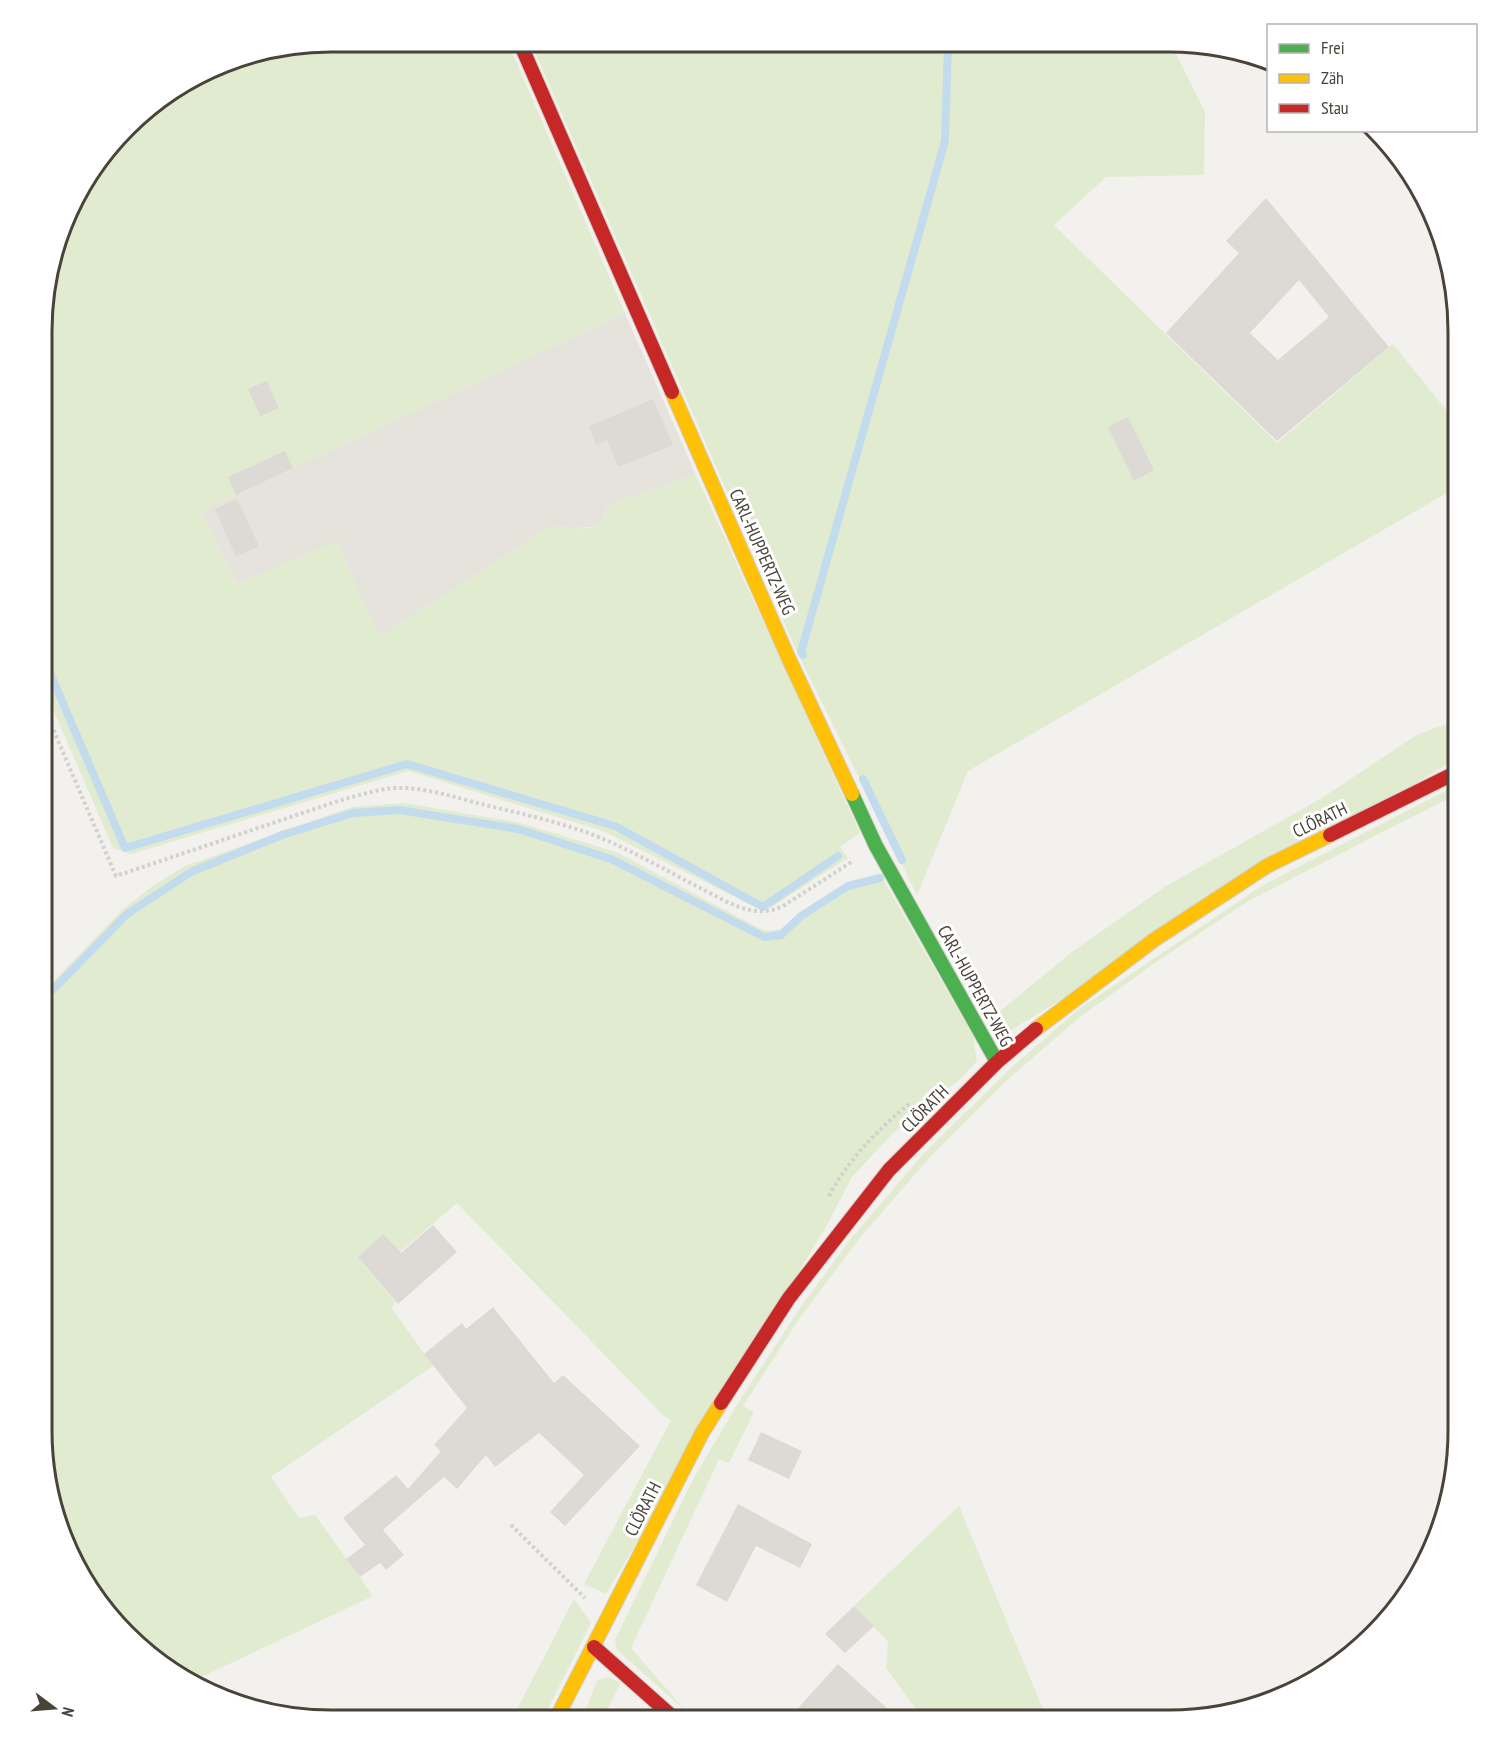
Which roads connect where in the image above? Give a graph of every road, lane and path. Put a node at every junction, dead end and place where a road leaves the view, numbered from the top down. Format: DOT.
graph roads {
  1 [pos="524,52"];
  2 [pos="52,727"];
  3 [pos="1448,776"];
  4 [pos="876,846"];
  5 [pos="997,1062"];
  6 [pos="511,1525"];
  7 [pos="608,1620"];
  8 [pos="594,1647"];
  9 [pos="561,1710"];
  10 [pos="665,1710"];
  1 -- 4 [label="main road, CARL-HUPPERTZ-WEG"];
  2 -- 4 [label="path"];
  3 -- 5 [label="main road, CLÖRATH"];
  4 -- 5 [label="main road, CARL-HUPPERTZ-WEG"];
  5 -- 7 [label="main road, CLÖRATH"];
  6 -- 7 [label="path"];
  7 -- 8 [label="main road, CLÖRATH"];
  8 -- 9 [label="main road, CLÖRATH"];
  8 -- 10 [label="main road"];
}
